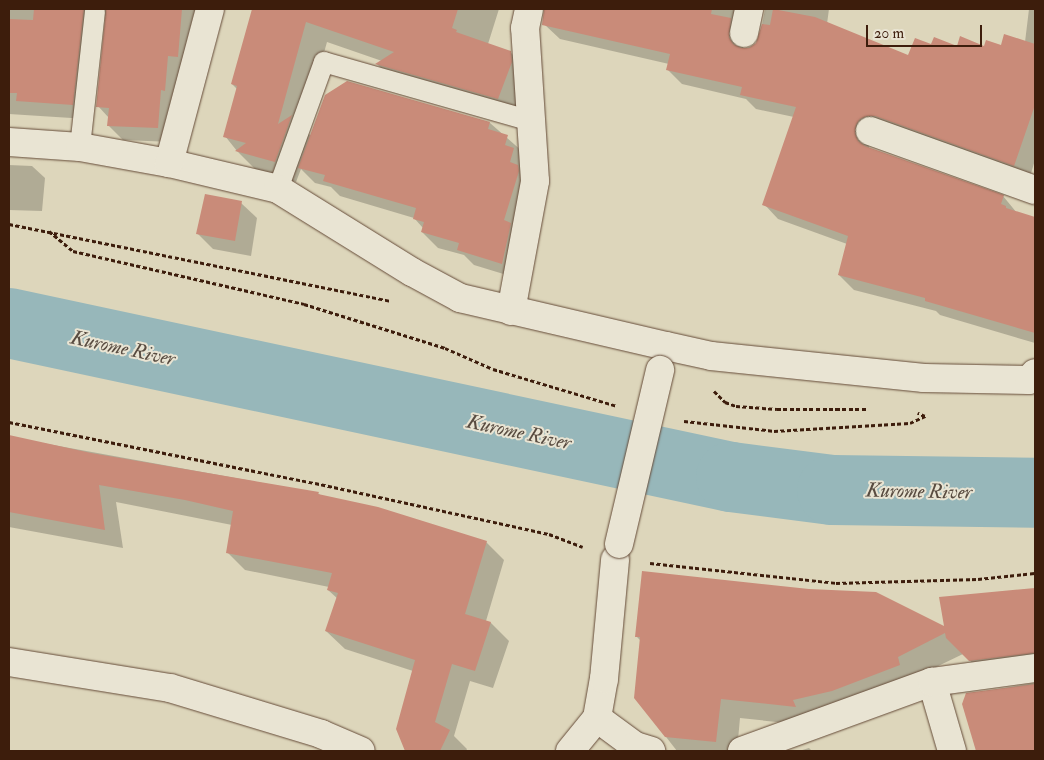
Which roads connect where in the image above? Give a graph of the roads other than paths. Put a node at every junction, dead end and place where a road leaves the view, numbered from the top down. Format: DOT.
graph roads {
  1 [pos="210,9"];
  2 [pos="529,9"];
  3 [pos="95,12"];
  4 [pos="531,121"];
  5 [pos="870,131"];
  6 [pos="9,142"];
  7 [pos="80,147"];
  8 [pos="169,163"];
  9 [pos="278,189"];
  10 [pos="1035,190"];
  11 [pos="511,311"];
  12 [pos="663,358"];
  13 [pos="1035,373"];
  14 [pos="9,662"];
  15 [pos="1035,668"];
  16 [pos="932,682"];
  17 [pos="596,718"];
  18 [pos="361,751"];
  19 [pos="570,751"];
  20 [pos="652,751"];
  21 [pos="742,751"];
  22 [pos="952,751"];
  1 -- 8 [label="street"];
  2 -- 4 [label="street"];
  3 -- 7 [label="lane"];
  4 -- 9 [label="lane"];
  4 -- 11 [label="street"];
  5 -- 10 [label="street"];
  6 -- 7 [label="street"];
  7 -- 8 [label="street"];
  8 -- 9 [label="street"];
  9 -- 11 [label="street"];
  11 -- 12 [label="street"];
  12 -- 13 [label="street"];
  12 -- 17 [label="street, bridge"];
  14 -- 18 [label="street"];
  15 -- 16 [label="street"];
  16 -- 21 [label="street"];
  16 -- 22 [label="street"];
  17 -- 19 [label="street"];
  17 -- 20 [label="street"];
}
